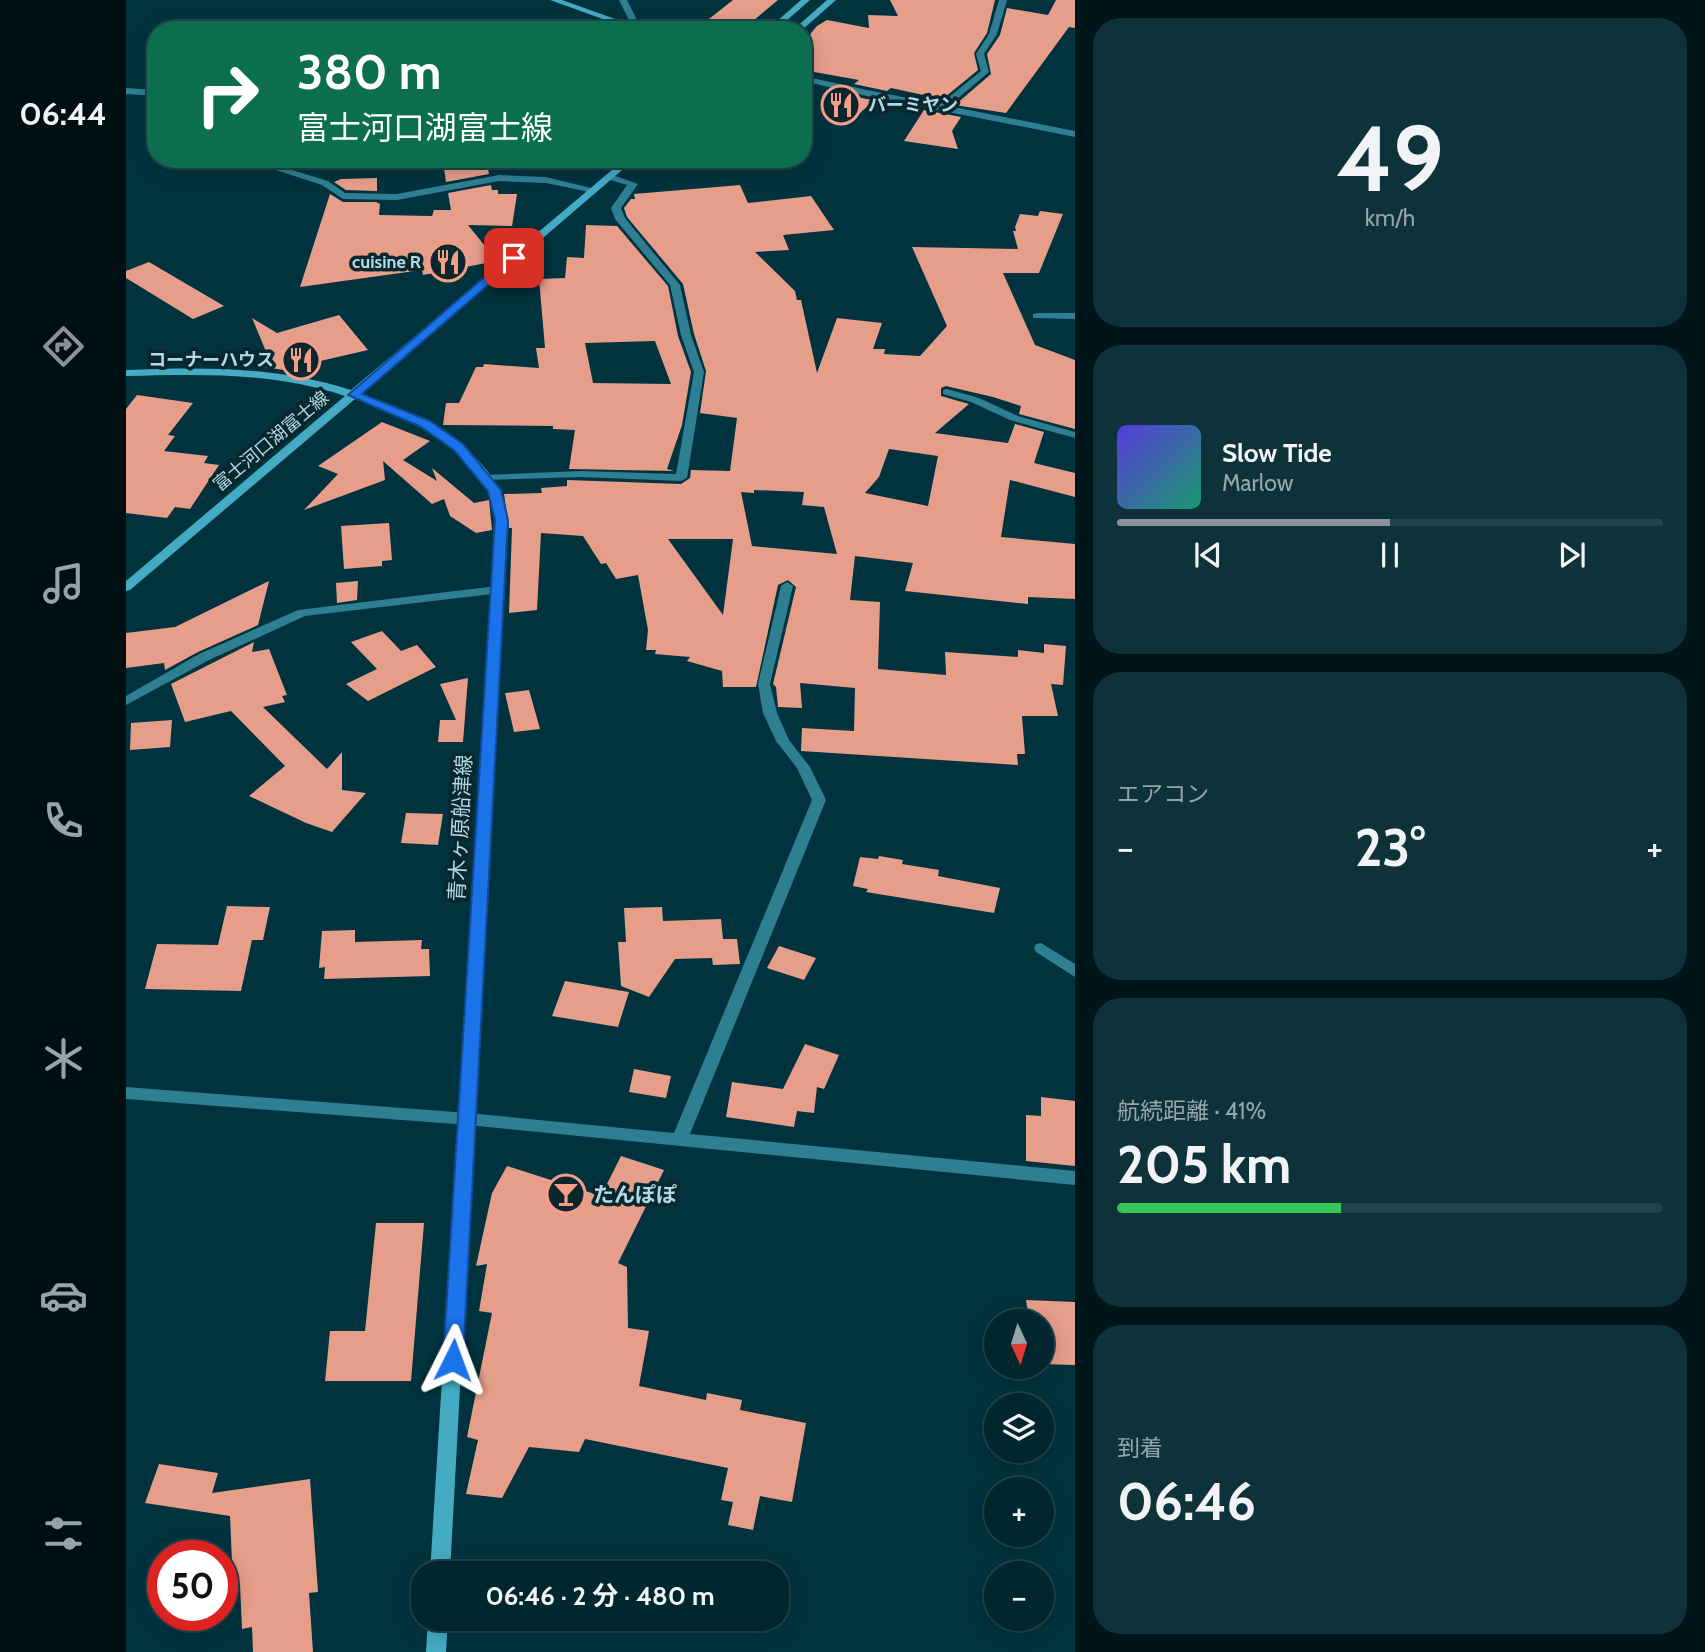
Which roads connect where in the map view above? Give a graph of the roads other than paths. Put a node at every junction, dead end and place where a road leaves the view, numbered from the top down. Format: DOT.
graph roads {
  1 [pos="554,0"];
  2 [pos="623,0"];
  3 [pos="806,0"];
  4 [pos="832,0"];
  5 [pos="1003,0"];
  6 [pos="616,21"];
  7 [pos="635,21"];
  8 [pos="782,21"];
  9 [pos="808,21"];
  10 [pos="812,80"];
  11 [pos="126,91"];
  12 [pos="147,92"];
  13 [pos="941,108"];
  14 [pos="1075,134"];
  15 [pos="275,168"];
  16 [pos="620,168"];
  17 [pos="610,177"];
  18 [pos="594,190"];
  19 [pos="1037,316"];
  20 [pos="1075,316"];
  21 [pos="126,373"];
  22 [pos="947,392"];
  23 [pos="354,395"];
  24 [pos="1075,435"];
  25 [pos="485,478"];
  26 [pos="787,586"];
  27 [pos="126,587"];
  28 [pos="497,590"];
  29 [pos="126,701"];
  30 [pos="1041,948"];
  31 [pos="1075,972"];
  32 [pos="126,1093"];
  33 [pos="468,1119"];
  34 [pos="680,1139"];
  35 [pos="1075,1178"];
  36 [pos="441,1561"];
  37 [pos="437,1631"];
  38 [pos="436,1652"];
  1 -- 6 [label="main road"];
  2 -- 7 [label="street"];
  3 -- 8 [label="main road"];
  4 -- 9 [label="main road"];
  5 -- 13 [label="street"];
  10 -- 13 [label="street"];
  11 -- 12 [label="street"];
  13 -- 14 [label="street"];
  15 -- 18 [label="street"];
  16 -- 17 [label="main road, 富士河口湖富士線"];
  17 -- 18 [label="main road, 富士河口湖富士線"];
  17 -- 25 [label="street"];
  18 -- 23 [label="main road, 富士河口湖富士線"];
  19 -- 20 [label="street"];
  21 -- 23 [label="main road, 青木ヶ原船津線"];
  22 -- 24 [label="street"];
  23 -- 25 [label="main road, 青木ヶ原船津線"];
  23 -- 27 [label="main road, 富士河口湖富士線"];
  25 -- 28 [label="main road, 青木ヶ原船津線"];
  26 -- 34 [label="street"];
  28 -- 29 [label="street"];
  28 -- 33 [label="main road, 青木ヶ原船津線"];
  30 -- 31 [label="street"];
  32 -- 33 [label="street"];
  33 -- 34 [label="street"];
  33 -- 36 [label="main road, 青木ヶ原船津線"];
  34 -- 35 [label="street"];
  37 -- 38 [label="main road"];
}
